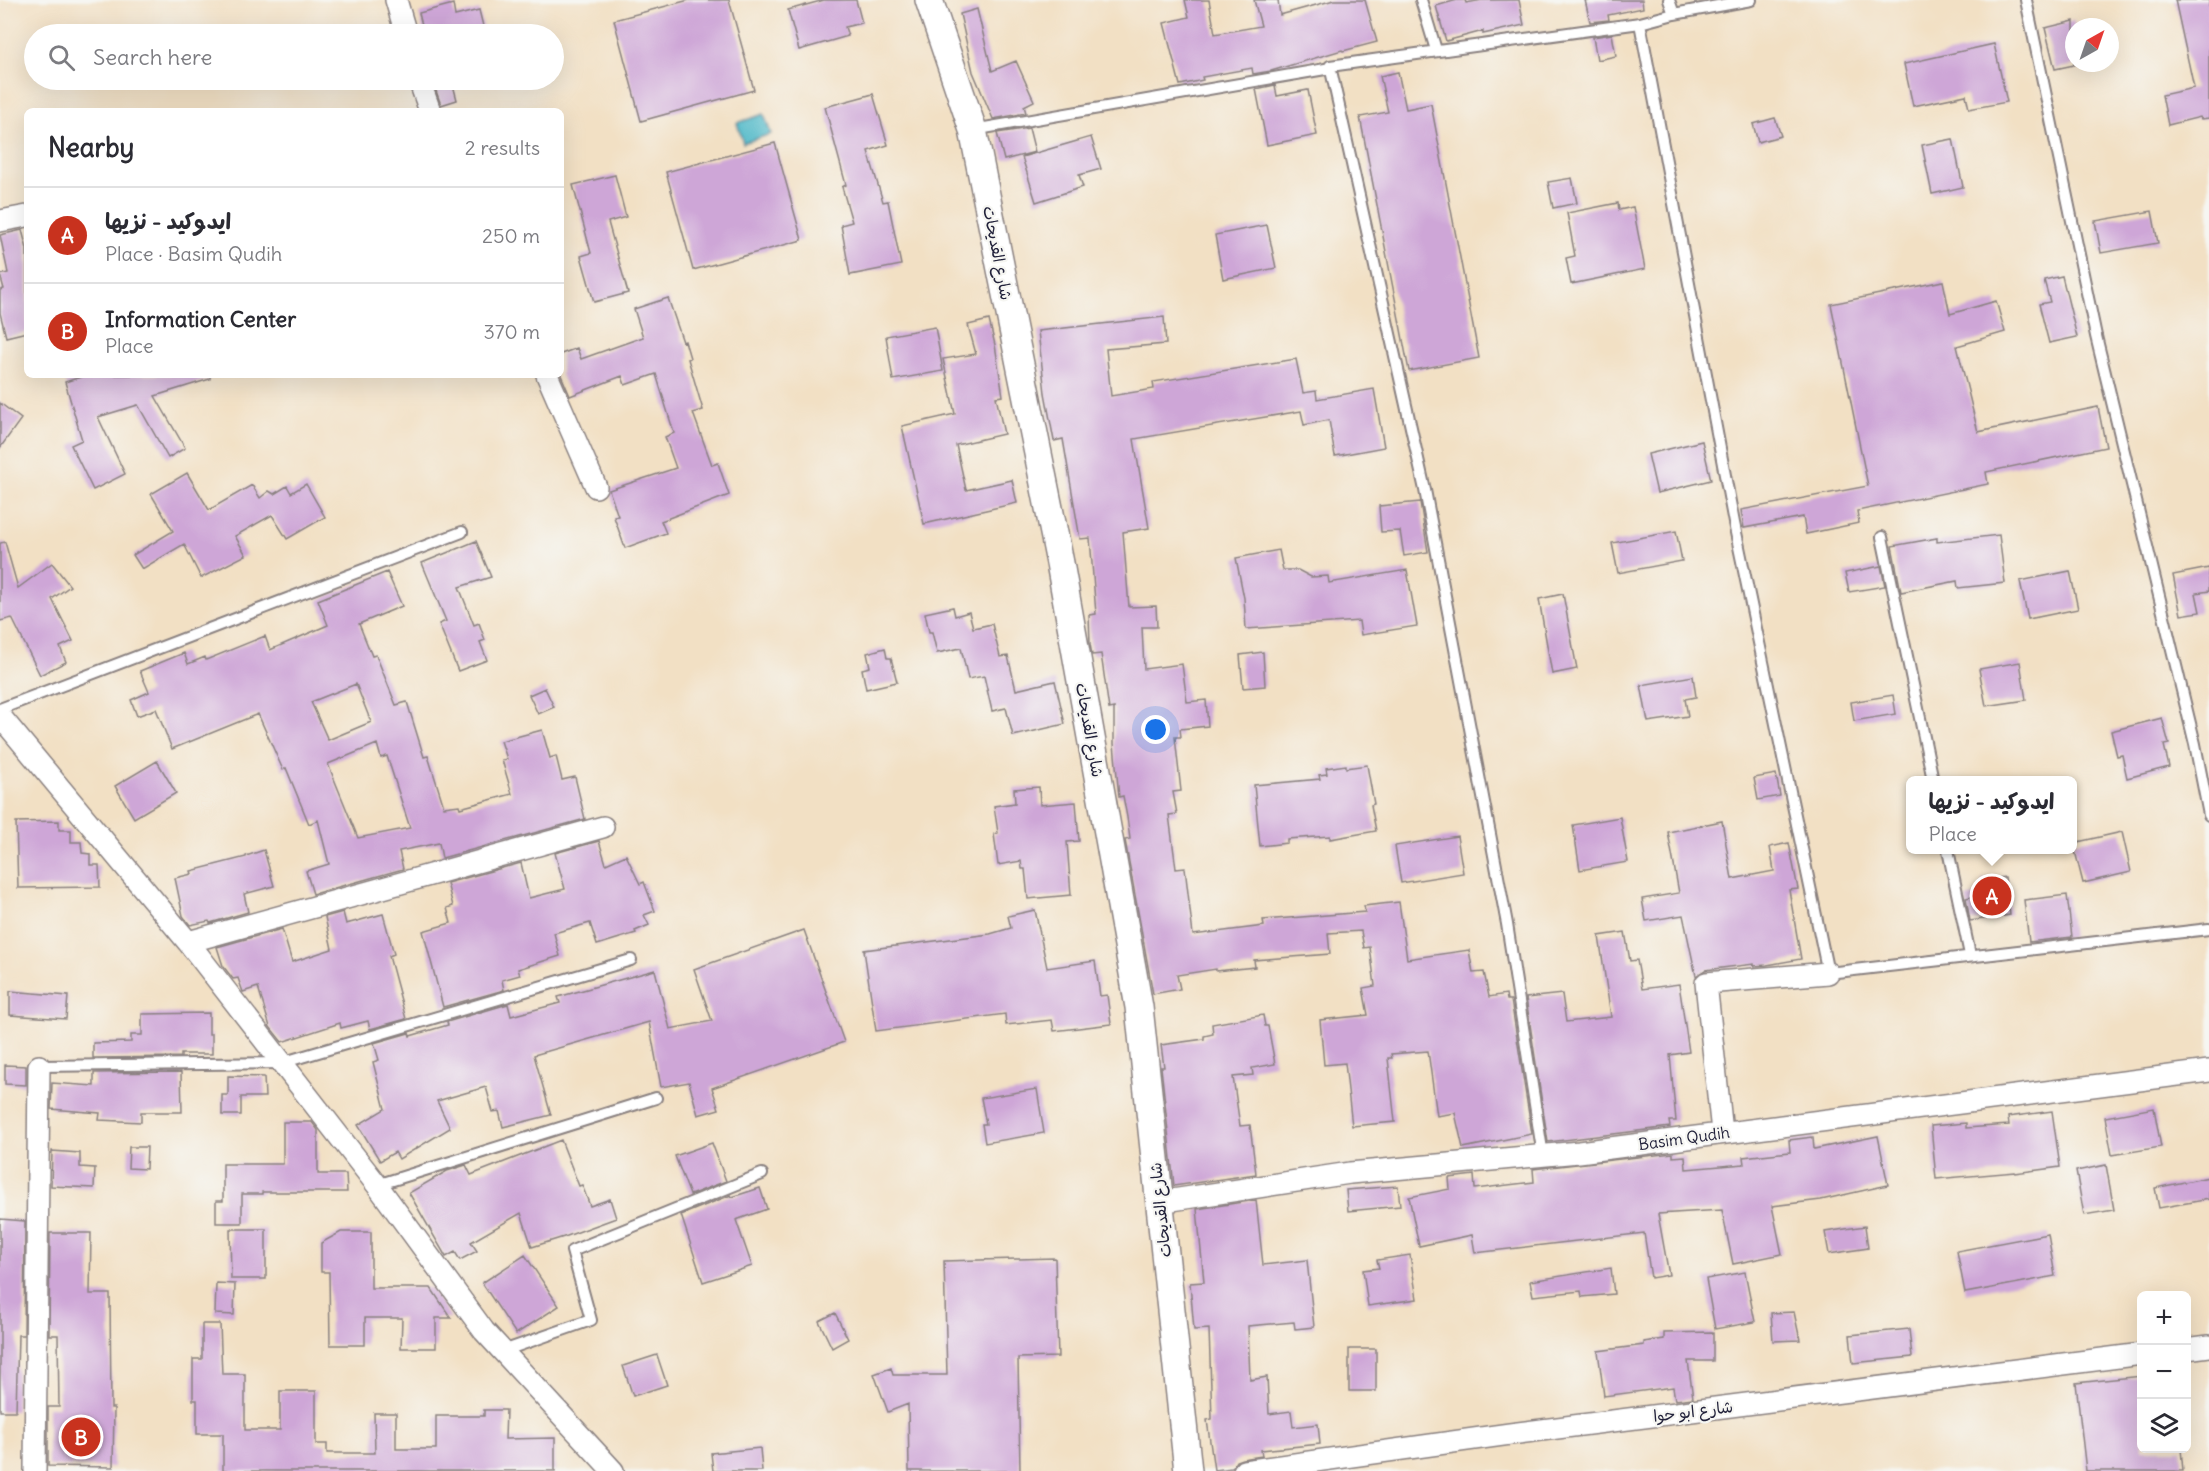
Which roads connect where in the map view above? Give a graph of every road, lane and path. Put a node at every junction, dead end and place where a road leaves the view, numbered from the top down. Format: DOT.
graph roads {
  1 [pos="396,0"];
  2 [pos="929,0"];
  3 [pos="1421,0"];
  4 [pos="1669,0"];
  5 [pos="1751,0"];
  6 [pos="2026,0"];
  7 [pos="1674,14"];
  8 [pos="1640,23"];
  9 [pos="403,24"];
  10 [pos="1436,50"];
  11 [pos="1330,66"];
  12 [pos="423,90"];
  13 [pos="429,108"];
  14 [pos="973,130"];
  15 [pos="24,217"];
  16 [pos="0,221"];
  17 [pos="548,378"];
  18 [pos="596,487"];
  19 [pos="462,532"];
  20 [pos="1882,537"];
  21 [pos="0,709"];
  22 [pos="0,716"];
  23 [pos="1932,776"];
  24 [pos="2209,814"];
  25 [pos="603,827"];
  26 [pos="1949,854"];
  27 [pos="2209,929"];
  28 [pos="188,942"];
  29 [pos="1970,956"];
  30 [pos="631,960"];
  31 [pos="1828,973"];
  32 [pos="281,1063"];
  33 [pos="39,1066"];
  34 [pos="2209,1071"];
  35 [pos="656,1098"];
  36 [pos="1722,1132"];
  37 [pos="1542,1156"];
  38 [pos="762,1174"];
  39 [pos="377,1185"];
  40 [pos="1159,1202"];
  41 [pos="2209,1346"];
  42 [pos="2191,1348"];
  43 [pos="502,1351"];
  44 [pos="2137,1355"];
  45 [pos="35,1471"];
  46 [pos="613,1471"];
  47 [pos="1188,1471"];
  48 [pos="1244,1471"];
  1 -- 9 [label="street"];
  2 -- 14 [label="street, شارع القديحات"];
  3 -- 10 [label="lane"];
  4 -- 7 [label="lane"];
  5 -- 7 [label="lane"];
  6 -- 24 [label="lane"];
  7 -- 8 [label="lane"];
  8 -- 10 [label="lane"];
  8 -- 31 [label="lane"];
  10 -- 11 [label="lane"];
  11 -- 14 [label="lane"];
  11 -- 37 [label="lane"];
  12 -- 13 [label="street"];
  14 -- 40 [label="street, شارع القديحات"];
  15 -- 16 [label="street"];
  17 -- 18 [label="street"];
  19 -- 21 [label="lane"];
  20 -- 23 [label="lane"];
  22 -- 28 [label="street"];
  25 -- 28 [label="street"];
  26 -- 29 [label="lane"];
  27 -- 29 [label="lane"];
  28 -- 32 [label="street"];
  29 -- 31 [label="lane"];
  30 -- 32 [label="lane"];
  31 -- 36 [label="street"];
  32 -- 33 [label="lane"];
  32 -- 39 [label="street"];
  33 -- 45 [label="street"];
  34 -- 36 [label="street, Basim Qudih"];
  35 -- 39 [label="lane"];
  36 -- 37 [label="street, Basim Qudih"];
  37 -- 40 [label="street, Basim Qudih"];
  38 -- 43 [label="lane"];
  39 -- 43 [label="street"];
  40 -- 47 [label="street, شارع القديحات"];
  41 -- 42 [label="street"];
  43 -- 46 [label="street"];
  44 -- 48 [label="street, شارع ابو حوا"];
}
